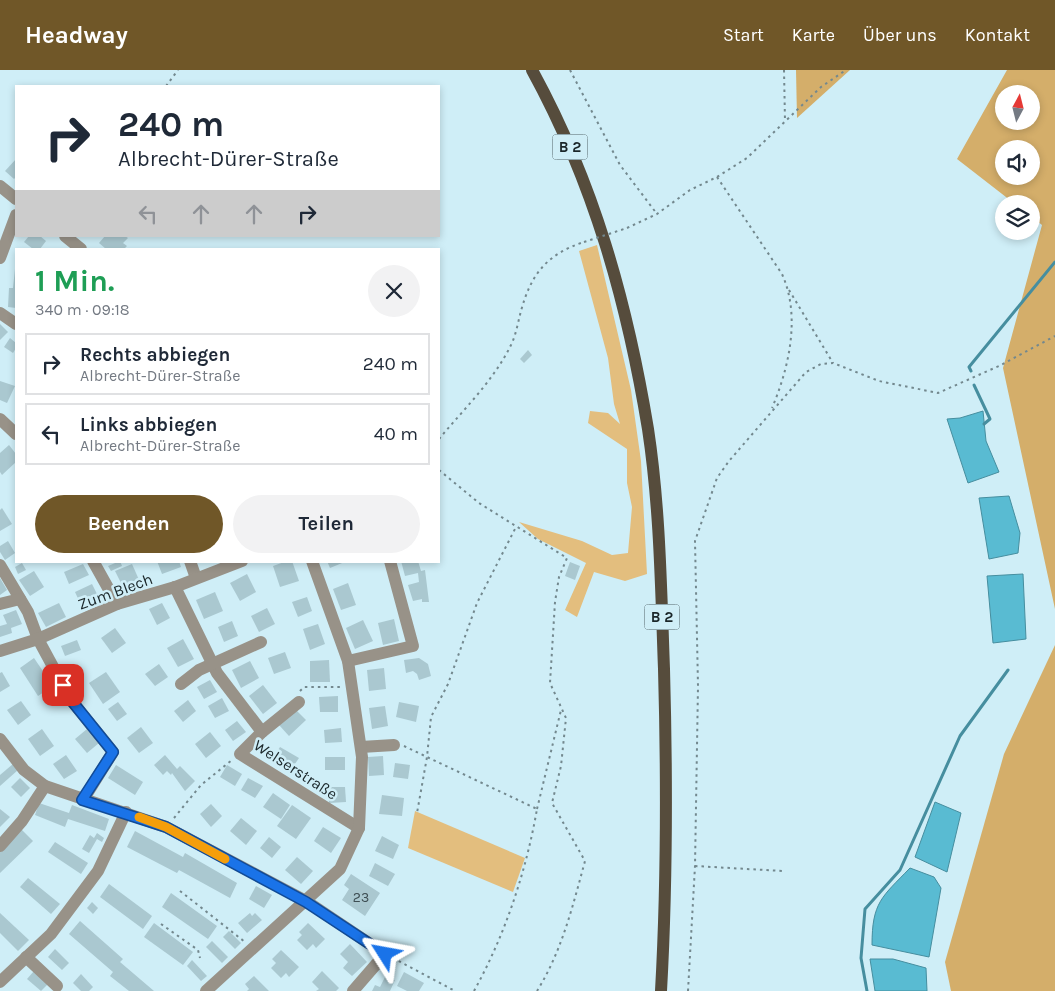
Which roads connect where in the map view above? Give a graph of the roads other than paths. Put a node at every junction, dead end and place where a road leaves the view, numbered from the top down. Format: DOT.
graph roads {
  1 [pos="532,70"];
  2 [pos="0,186"];
  3 [pos="15,198"];
  4 [pos="15,218"];
  5 [pos="66,237"];
  6 [pos="80,248"];
  7 [pos="0,258"];
  8 [pos="0,313"];
  9 [pos="15,323"];
  10 [pos="0,419"];
  11 [pos="15,433"];
  12 [pos="94,563"];
  13 [pos="191,563"];
  14 [pos="237,563"];
  15 [pos="313,563"];
  16 [pos="391,563"];
  17 [pos="0,565"];
  18 [pos="196,578"];
  19 [pos="175,587"];
  20 [pos="20,598"];
  21 [pos="0,604"];
  22 [pos="118,604"];
  23 [pos="38,639"];
  24 [pos="261,642"];
  25 [pos="0,651"];
  26 [pos="348,662"];
  27 [pos="214,664"];
  28 [pos="182,684"];
  29 [pos="299,702"];
  30 [pos="262,732"];
  31 [pos="0,739"];
  32 [pos="394,745"];
  33 [pos="361,747"];
  34 [pos="45,786"];
  35 [pos="82,800"];
  36 [pos="126,812"];
  37 [pos="359,828"];
  38 [pos="0,846"];
  39 [pos="306,902"];
  40 [pos="26,957"];
  41 [pos="2,975"];
  42 [pos="58,986"];
  43 [pos="206,991"];
  44 [pos="353,991"];
  45 [pos="661,991"];
  1 -- 45 [label="main road, B 2"];
  2 -- 3 [label="street"];
  4 -- 7 [label="street"];
  5 -- 6 [label="street"];
  8 -- 9 [label="street"];
  10 -- 11 [label="street"];
  12 -- 22 [label="street"];
  13 -- 18 [label="street"];
  14 -- 18 [label="street, Zum Blech"];
  15 -- 26 [label="street"];
  16 -- 26 [label="street"];
  17 -- 20 [label="street"];
  18 -- 19 [label="street, Zum Blech"];
  19 -- 22 [label="street, Zum Blech"];
  19 -- 27 [label="street, Welserstraße"];
  20 -- 21 [label="street"];
  20 -- 23 [label="street"];
  22 -- 23 [label="street, Zum Blech"];
  23 -- 25 [label="street, Zum Blech"];
  23 -- 35 [label="street"];
  24 -- 27 [label="street"];
  26 -- 33 [label="street"];
  27 -- 28 [label="street"];
  27 -- 30 [label="street, Welserstraße"];
  29 -- 30 [label="street, Welserstraße"];
  30 -- 37 [label="street, Welserstraße"];
  31 -- 34 [label="street"];
  32 -- 33 [label="street"];
  33 -- 37 [label="street"];
  34 -- 35 [label="street"];
  34 -- 38 [label="street"];
  35 -- 36 [label="street"];
  36 -- 39 [label="street"];
  36 -- 40 [label="street"];
  37 -- 39 [label="street"];
  39 -- 43 [label="street"];
  39 -- 44 [label="street"];
  40 -- 41 [label="street"];
  40 -- 42 [label="street"];
}
